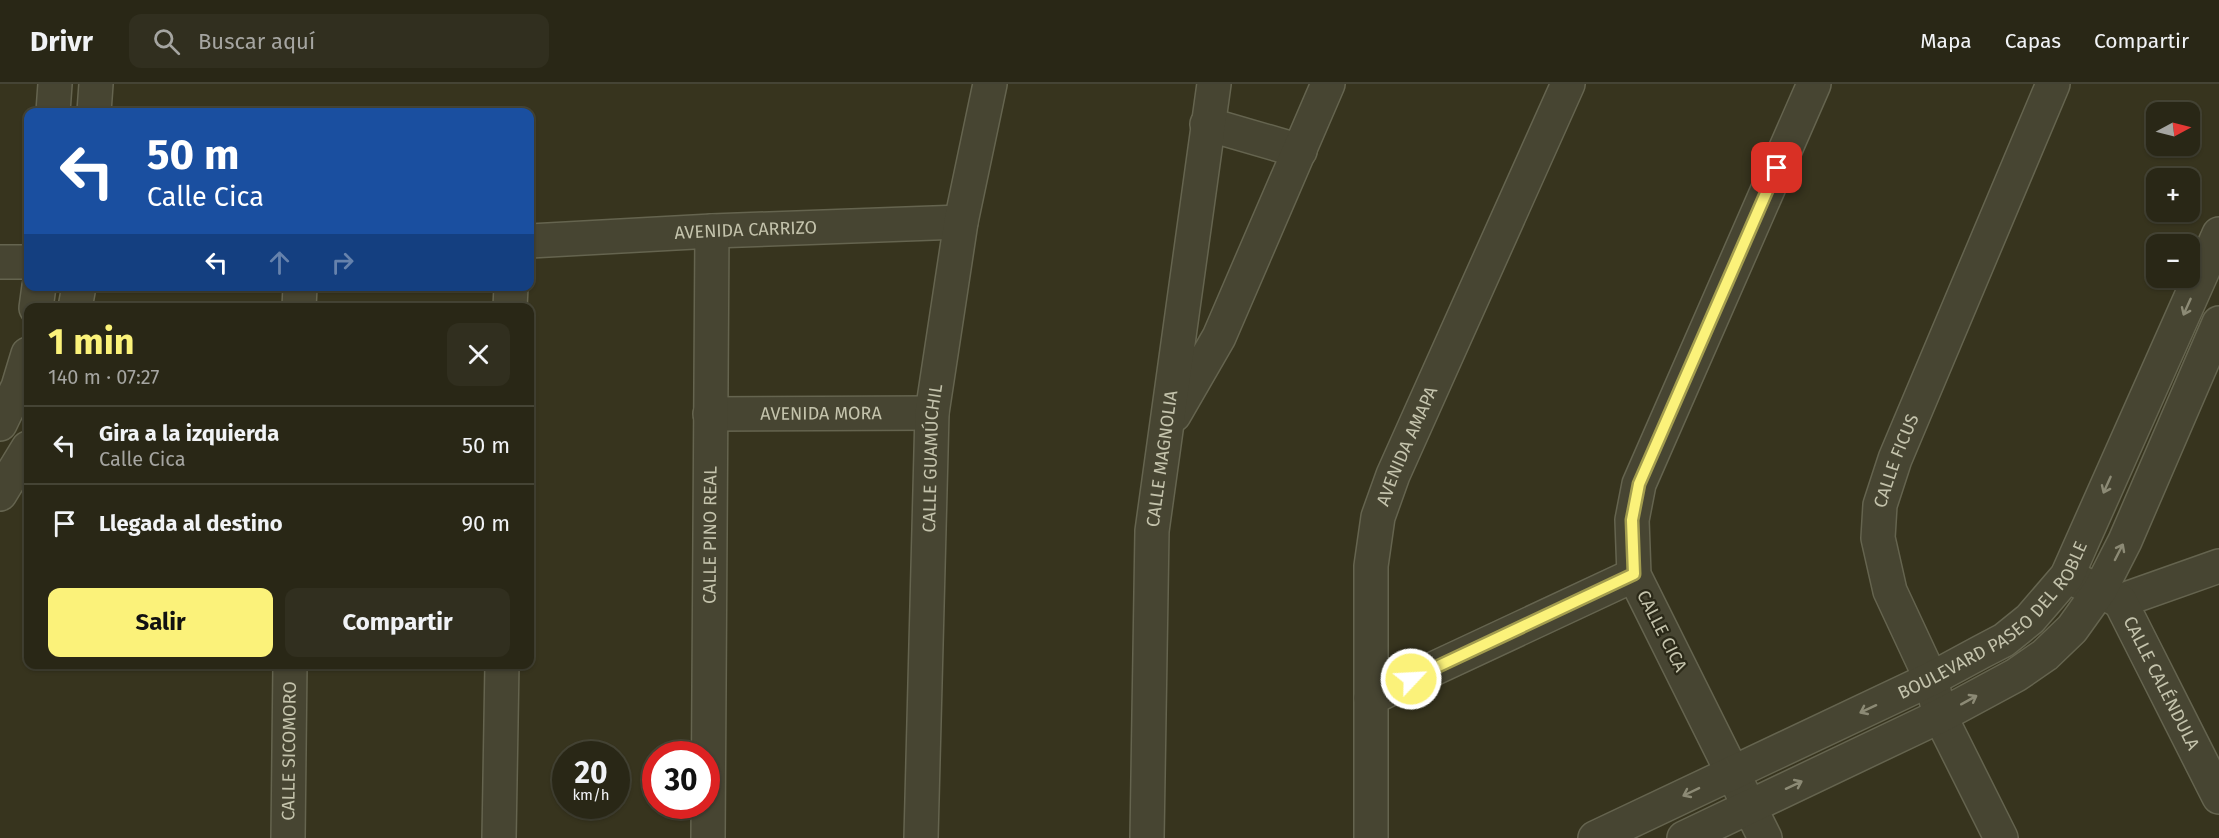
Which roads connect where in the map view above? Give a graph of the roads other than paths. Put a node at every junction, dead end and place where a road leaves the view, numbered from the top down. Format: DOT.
graph roads {
  1 [pos="55,84"];
  2 [pos="96,84"];
  3 [pos="990,84"];
  4 [pos="1214,84"];
  5 [pos="1328,84"];
  6 [pos="1568,84"];
  7 [pos="1814,84"];
  8 [pos="2053,84"];
  9 [pos="53,108"];
  10 [pos="94,108"];
  11 [pos="1207,124"];
  12 [pos="1300,151"];
  13 [pos="961,222"];
  14 [pos="711,231"];
  15 [pos="2219,234"];
  16 [pos="534,241"];
  17 [pos="24,261"];
  18 [pos="0,262"];
  19 [pos="2219,323"];
  20 [pos="24,367"];
  21 [pos="933,413"];
  22 [pos="711,414"];
  23 [pos="0,424"];
  24 [pos="1165,430"];
  25 [pos="2219,566"];
  26 [pos="1634,574"];
  27 [pos="2067,576"];
  28 [pos="2110,596"];
  29 [pos="290,669"];
  30 [pos="502,669"];
  31 [pos="1931,679"];
  32 [pos="1371,699"];
  33 [pos="1940,716"];
  34 [pos="1732,772"];
  35 [pos="2218,795"];
  36 [pos="1749,806"];
  37 [pos="288,838"];
  38 [pos="499,838"];
  39 [pos="708,838"];
  40 [pos="921,838"];
  41 [pos="1147,838"];
  42 [pos="1371,838"];
  43 [pos="1596,838"];
  44 [pos="1684,838"];
  45 [pos="1765,838"];
  46 [pos="2001,838"];
  1 -- 9 [label="street"];
  2 -- 10 [label="street"];
  3 -- 13 [label="street, CALLE GUAMÚCHIL"];
  4 -- 11 [label="street, CALLE MAGNOLIA"];
  5 -- 12 [label="street"];
  6 -- 32 [label="street, AVENIDA AMAPA"];
  7 -- 26 [label="street, CALLE CICA"];
  8 -- 31 [label="street, CALLE FICUS"];
  11 -- 12 [label="street"];
  11 -- 24 [label="street, CALLE MAGNOLIA"];
  12 -- 24 [label="street"];
  13 -- 14 [label="street, AVENIDA CARRIZO"];
  13 -- 21 [label="street, CALLE GUAMÚCHIL"];
  14 -- 16 [label="street, AVENIDA CARRIZO"];
  14 -- 22 [label="street, CALLE PINO REAL"];
  15 -- 27 [label="street, BOULEVARD PASEO DEL ROBLE, one-way"];
  17 -- 18 [label="street"];
  28 -- 19 [label="street, one-way"];
  20 -- 23 [label="street"];
  21 -- 22 [label="street, AVENIDA MORA"];
  21 -- 40 [label="street, CALLE GUAMÚCHIL"];
  22 -- 39 [label="street, CALLE PINO REAL"];
  24 -- 41 [label="street, CALLE MAGNOLIA"];
  25 -- 28 [label="street"];
  26 -- 32 [label="street"];
  26 -- 34 [label="street, CALLE CICA"];
  27 -- 28 [label="street"];
  27 -- 31 [label="street, BOULEVARD PASEO DEL ROBLE"];
  33 -- 28 [label="street, one-way"];
  28 -- 35 [label="street, CALLE CALÉNDULA"];
  29 -- 37 [label="street, CALLE SICOMORO"];
  30 -- 38 [label="street"];
  31 -- 33 [label="street, CALLE FICUS"];
  31 -- 34 [label="street, BOULEVARD PASEO DEL ROBLE, one-way"];
  32 -- 42 [label="street, AVENIDA AMAPA"];
  36 -- 33 [label="street, one-way"];
  33 -- 46 [label="street, CALLE FICUS"];
  34 -- 36 [label="street, CALLE CICA"];
  34 -- 43 [label="street, BOULEVARD PASEO DEL ROBLE, one-way"];
  36 -- 44 [label="street"];
  36 -- 45 [label="street, CALLE CICA"];
}
